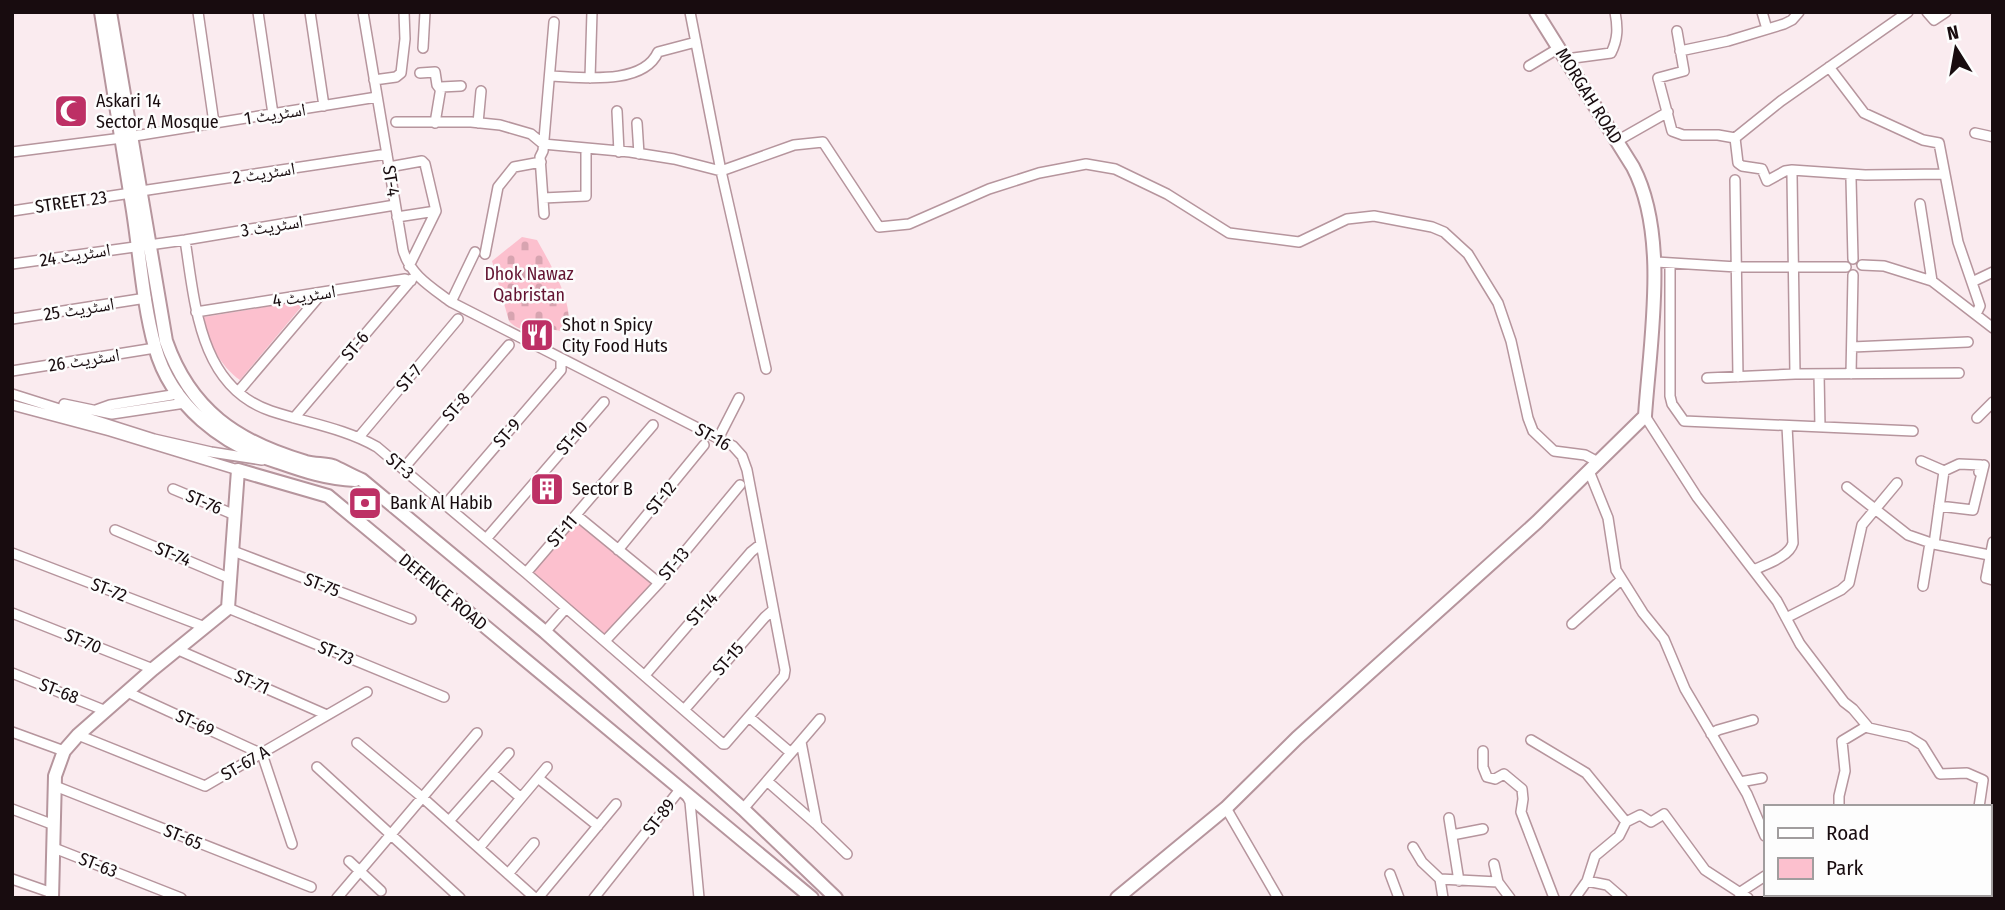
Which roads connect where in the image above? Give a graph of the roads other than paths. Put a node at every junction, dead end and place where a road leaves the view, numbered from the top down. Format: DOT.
graph roads {
  1 [pos="101,12"];
  2 [pos="110,12"];
  3 [pos="198,12"];
  4 [pos="258,12"];
  5 [pos="310,12"];
  6 [pos="363,12"];
  7 [pos="404,12"];
  8 [pos="425,12"];
  9 [pos="592,12"];
  10 [pos="690,12"];
  11 [pos="1536,12"];
  12 [pos="1615,12"];
  13 [pos="1762,12"];
  14 [pos="1799,12"];
  15 [pos="1909,12"];
  16 [pos="1927,12"];
  17 [pos="1946,12"];
  18 [pos="1896,16"];
  19 [pos="554,22"];
  20 [pos="1767,29"];
  21 [pos="1676,31"];
  22 [pos="696,42"];
  23 [pos="423,48"];
  24 [pos="1680,51"];
  25 [pos="1562,53"];
  26 [pos="1529,66"];
  27 [pos="1829,67"];
  28 [pos="420,73"];
  29 [pos="550,76"];
  30 [pos="590,78"];
  31 [pos="374,80"];
  32 [pos="461,86"];
  33 [pos="440,89"];
  34 [pos="481,90"];
  35 [pos="377,96"];
  36 [pos="324,106"];
  37 [pos="618,111"];
  38 [pos="1668,112"];
  39 [pos="273,114"];
  40 [pos="396,122"];
  41 [pos="214,123"];
  42 [pos="435,123"];
  43 [pos="478,123"];
  44 [pos="637,123"];
  45 [pos="1975,133"];
  46 [pos="1993,137"];
  47 [pos="127,138"];
  48 [pos="1735,138"];
  49 [pos="1617,141"];
  50 [pos="543,144"];
  51 [pos="586,149"];
  52 [pos="12,152"];
  53 [pos="619,152"];
  54 [pos="387,154"];
  55 [pos="639,154"];
  56 [pos="541,162"];
  57 [pos="389,167"];
  58 [pos="721,171"];
  59 [pos="1944,174"];
  60 [pos="1792,175"];
  61 [pos="1852,179"];
  62 [pos="1735,180"];
  63 [pos="136,192"];
  64 [pos="543,198"];
  65 [pos="1920,204"];
  66 [pos="395,205"];
  67 [pos="12,211"];
  68 [pos="436,211"];
  69 [pos="544,214"];
  70 [pos="397,217"];
  71 [pos="185,240"];
  72 [pos="144,245"];
  73 [pos="1853,259"];
  74 [pos="1656,262"];
  75 [pos="1670,263"];
  76 [pos="12,264"];
  77 [pos="1863,265"];
  78 [pos="409,266"];
  79 [pos="1794,266"];
  80 [pos="1737,267"];
  81 [pos="1846,267"];
  82 [pos="1993,272"];
  83 [pos="1853,275"];
  84 [pos="413,278"];
  85 [pos="1932,281"];
  86 [pos="1972,282"];
  87 [pos="322,293"];
  88 [pos="146,298"];
  89 [pos="451,302"];
  90 [pos="196,313"];
  91 [pos="1976,314"];
  92 [pos="458,318"];
  93 [pos="12,319"];
  94 [pos="1993,328"];
  95 [pos="1968,342"];
  96 [pos="509,345"];
  97 [pos="1852,347"];
  98 [pos="155,348"];
  99 [pos="561,359"];
  100 [pos="766,369"];
  101 [pos="12,371"];
  102 [pos="1959,373"];
  103 [pos="1795,374"];
  104 [pos="1819,374"];
  105 [pos="1851,374"];
  106 [pos="1738,377"];
  107 [pos="1707,378"];
  108 [pos="12,387"];
  109 [pos="238,392"];
  110 [pos="12,394"];
  111 [pos="181,397"];
  112 [pos="739,398"];
  113 [pos="604,402"];
  114 [pos="1993,402"];
  115 [pos="12,405"];
  116 [pos="1646,416"];
  117 [pos="294,418"];
  118 [pos="1977,418"];
  119 [pos="653,425"];
  120 [pos="1787,426"];
  121 [pos="1820,427"];
  122 [pos="1913,431"];
  123 [pos="359,437"];
  124 [pos="719,437"];
  125 [pos="704,445"];
  126 [pos="1921,461"];
  127 [pos="281,463"];
  128 [pos="1593,467"];
  129 [pos="403,468"];
  130 [pos="239,470"];
  131 [pos="323,471"];
  132 [pos="1944,471"];
  133 [pos="336,474"];
  134 [pos="1897,483"];
  135 [pos="740,485"];
  136 [pos="1847,487"];
  137 [pos="173,489"];
  138 [pos="322,494"];
  139 [pos="446,504"];
  140 [pos="1939,506"];
  141 [pos="1875,509"];
  142 [pos="576,514"];
  143 [pos="234,515"];
  144 [pos="115,530"];
  145 [pos="486,539"];
  146 [pos="1993,542"];
  147 [pos="1932,543"];
  148 [pos="761,544"];
  149 [pos="618,550"];
  150 [pos="233,551"];
  151 [pos="12,553"];
  152 [pos="1989,555"];
  153 [pos="1754,570"];
  154 [pos="526,573"];
  155 [pos="231,579"];
  156 [pos="1621,580"];
  157 [pos="1993,580"];
  158 [pos="659,583"];
  159 [pos="1923,586"];
  160 [pos="228,608"];
  161 [pos="566,608"];
  162 [pos="774,610"];
  163 [pos="12,613"];
  164 [pos="1786,618"];
  165 [pos="411,619"];
  166 [pos="1572,624"];
  167 [pos="205,626"];
  168 [pos="545,632"];
  169 [pos="605,641"];
  170 [pos="176,649"];
  171 [pos="153,669"];
  172 [pos="12,673"];
  173 [pos="645,675"];
  174 [pos="127,692"];
  175 [pos="367,692"];
  176 [pos="444,698"];
  177 [pos="106,710"];
  178 [pos="684,710"];
  179 [pos="327,715"];
  180 [pos="749,717"];
  181 [pos="820,719"];
  182 [pos="1753,720"];
  183 [pos="1867,726"];
  184 [pos="12,732"];
  185 [pos="477,733"];
  186 [pos="1711,734"];
  187 [pos="78,735"];
  188 [pos="1531,740"];
  189 [pos="801,742"];
  190 [pos="357,743"];
  191 [pos="725,744"];
  192 [pos="64,751"];
  193 [pos="1483,751"];
  194 [pos="509,753"];
  195 [pos="791,753"];
  196 [pos="262,754"];
  197 [pos="317,767"];
  198 [pos="547,767"];
  199 [pos="492,773"];
  200 [pos="538,778"];
  201 [pos="1762,778"];
  202 [pos="767,781"];
  203 [pos="1740,782"];
  204 [pos="55,786"];
  205 [pos="685,792"];
  206 [pos="423,798"];
  207 [pos="521,798"];
  208 [pos="616,804"];
  209 [pos="1839,805"];
  210 [pos="1979,805"];
  211 [pos="1226,808"];
  212 [pos="12,809"];
  213 [pos="743,809"];
  214 [pos="1449,818"];
  215 [pos="449,821"];
  216 [pos="1626,822"];
  217 [pos="54,825"];
  218 [pos="817,825"];
  219 [pos="598,826"];
  220 [pos="1483,828"];
  221 [pos="1764,834"];
  222 [pos="391,835"];
  223 [pos="1452,835"];
  224 [pos="534,843"];
  225 [pos="292,844"];
  226 [pos="1413,847"];
  227 [pos="54,848"];
  228 [pos="479,848"];
  229 [pos="847,854"];
  230 [pos="349,861"];
  231 [pos="1494,864"];
  232 [pos="360,871"];
  233 [pos="508,874"];
  234 [pos="1390,874"];
  235 [pos="1764,877"];
  236 [pos="1440,878"];
  237 [pos="12,879"];
  238 [pos="1459,881"];
  239 [pos="1587,881"];
  240 [pos="1498,882"];
  241 [pos="312,887"];
  242 [pos="381,891"];
  243 [pos="52,895"];
  244 [pos="1744,895"];
  245 [pos="181,898"];
  246 [pos="337,898"];
  247 [pos="460,898"];
  248 [pos="537,898"];
  249 [pos="594,898"];
  250 [pos="699,898"];
  251 [pos="811,898"];
  252 [pos="836,898"];
  253 [pos="1117,898"];
  254 [pos="1278,898"];
  255 [pos="1399,898"];
  256 [pos="1443,898"];
  257 [pos="1510,898"];
  258 [pos="1554,898"];
  259 [pos="1575,898"];
  260 [pos="1622,898"];
  1 -- 47 [label="street"];
  2 -- 47 [label="street"];
  3 -- 41 [label="street"];
  4 -- 39 [label="street"];
  5 -- 36 [label="street"];
  6 -- 31 [label="street, ST-4"];
  7 -- 31 [label="street"];
  8 -- 23 [label="street"];
  9 -- 30 [label="street"];
  10 -- 22 [label="street"];
  11 -- 25 [label="street, MORGAH ROAD"];
  12 -- 25 [label="street"];
  13 -- 20 [label="street"];
  14 -- 20 [label="street"];
  15 -- 18 [label="street"];
  16 -- 17 [label="street"];
  18 -- 27 [label="street"];
  19 -- 29 [label="street"];
  20 -- 24 [label="street"];
  21 -- 24 [label="street"];
  22 -- 30 [label="street"];
  22 -- 58 [label="street"];
  24 -- 38 [label="street"];
  25 -- 26 [label="street"];
  25 -- 49 [label="street, MORGAH ROAD"];
  27 -- 48 [label="street"];
  27 -- 59 [label="street"];
  28 -- 33 [label="street"];
  29 -- 30 [label="street"];
  29 -- 50 [label="street"];
  31 -- 35 [label="street, ST-4"];
  32 -- 33 [label="street"];
  33 -- 42 [label="street"];
  34 -- 43 [label="street"];
  35 -- 36 [label="street, اسٹریٹ 1"];
  35 -- 54 [label="street, ST-4"];
  36 -- 39 [label="street, اسٹریٹ 1"];
  37 -- 53 [label="street"];
  38 -- 48 [label="street"];
  38 -- 49 [label="street"];
  39 -- 41 [label="street, اسٹریٹ 1"];
  40 -- 42 [label="street"];
  41 -- 47 [label="street, اسٹریٹ 1"];
  42 -- 43 [label="street"];
  43 -- 50 [label="street"];
  44 -- 55 [label="street"];
  45 -- 46 [label="street"];
  47 -- 52 [label="street, اسٹریٹ 1"];
  47 -- 63 [label="street"];
  48 -- 59 [label="street"];
  49 -- 74 [label="street, MORGAH ROAD"];
  50 -- 51 [label="street"];
  50 -- 56 [label="street"];
  51 -- 53 [label="street"];
  51 -- 64 [label="street"];
  53 -- 55 [label="street"];
  54 -- 57 [label="street, ST-4"];
  54 -- 63 [label="street, اسٹریٹ 2"];
  55 -- 58 [label="street"];
  56 -- 64 [label="street"];
  56 -- 89 [label="street"];
  57 -- 66 [label="street, ST-4"];
  57 -- 68 [label="street"];
  58 -- 100 [label="street"];
  58 -- 128 [label="street"];
  59 -- 86 [label="street"];
  60 -- 79 [label="street"];
  61 -- 73 [label="street"];
  62 -- 80 [label="street"];
  63 -- 67 [label="street, STREET 23"];
  63 -- 72 [label="street"];
  64 -- 69 [label="street"];
  65 -- 85 [label="street"];
  66 -- 70 [label="street, ST-4"];
  66 -- 71 [label="street, اسٹریٹ 3"];
  68 -- 70 [label="street"];
  68 -- 78 [label="street"];
  70 -- 78 [label="street, ST-4"];
  71 -- 72 [label="street, اسٹریٹ 3"];
  71 -- 90 [label="street, ST-3"];
  72 -- 76 [label="street, اسٹریٹ 24"];
  72 -- 88 [label="street"];
  72 -- 131 [label="street"];
  73 -- 77 [label="street"];
  73 -- 81 [label="street"];
  74 -- 75 [label="street"];
  74 -- 116 [label="street, MORGAH ROAD"];
  75 -- 80 [label="street"];
  75 -- 120 [label="street"];
  77 -- 83 [label="street"];
  77 -- 85 [label="street"];
  78 -- 84 [label="street, ST-16"];
  79 -- 80 [label="street"];
  79 -- 81 [label="street"];
  79 -- 103 [label="street"];
  80 -- 106 [label="street"];
  81 -- 83 [label="street"];
  82 -- 86 [label="street"];
  83 -- 97 [label="street"];
  84 -- 87 [label="street, اسٹریٹ 4"];
  84 -- 89 [label="street, ST-16"];
  84 -- 117 [label="street, ST-6"];
  85 -- 91 [label="street"];
  86 -- 91 [label="street"];
  87 -- 90 [label="street, اسٹریٹ 4"];
  87 -- 109 [label="street"];
  88 -- 93 [label="street, اسٹریٹ 25"];
  88 -- 98 [label="street"];
  89 -- 99 [label="street, ST-16"];
  90 -- 109 [label="street, ST-3"];
  91 -- 94 [label="street"];
  92 -- 123 [label="street, ST-7"];
  95 -- 97 [label="street"];
  96 -- 129 [label="street, ST-8"];
  97 -- 105 [label="street"];
  98 -- 101 [label="street, اسٹریٹ 26"];
  98 -- 111 [label="street"];
  99 -- 124 [label="street, ST-16"];
  99 -- 139 [label="street, ST-9"];
  102 -- 105 [label="street"];
  103 -- 104 [label="street"];
  103 -- 106 [label="street"];
  104 -- 105 [label="street"];
  104 -- 121 [label="street"];
  106 -- 107 [label="street"];
  108 -- 111 [label="street"];
  109 -- 117 [label="street, ST-3"];
  110 -- 127 [label="street"];
  111 -- 127 [label="street"];
  112 -- 124 [label="street"];
  113 -- 145 [label="street, ST-10"];
  114 -- 118 [label="street"];
  115 -- 130 [label="street, DEFENCE ROAD"];
  116 -- 128 [label="street"];
  116 -- 153 [label="street"];
  117 -- 123 [label="street, ST-3"];
  119 -- 142 [label="street, ST-11"];
  120 -- 121 [label="street"];
  120 -- 153 [label="street"];
  121 -- 122 [label="street"];
  123 -- 129 [label="street, ST-3"];
  124 -- 148 [label="street, ST-16"];
  125 -- 149 [label="street, ST-12"];
  126 -- 132 [label="street"];
  127 -- 131 [label="street"];
  128 -- 156 [label="street"];
  128 -- 211 [label="street"];
  129 -- 139 [label="street, ST-3"];
  130 -- 138 [label="street, DEFENCE ROAD"];
  130 -- 143 [label="street"];
  131 -- 133 [label="street"];
  131 -- 138 [label="street"];
  132 -- 140 [label="street"];
  132 -- 140 [label="street"];
  133 -- 138 [label="street"];
  133 -- 168 [label="street"];
  134 -- 141 [label="street"];
  135 -- 158 [label="street, ST-13"];
  136 -- 141 [label="street"];
  137 -- 143 [label="street, ST-76"];
  138 -- 205 [label="street, DEFENCE ROAD"];
  139 -- 145 [label="street, ST-3"];
  140 -- 147 [label="street"];
  141 -- 147 [label="street"];
  141 -- 164 [label="street"];
  142 -- 149 [label="street"];
  142 -- 154 [label="street, ST-11"];
  143 -- 150 [label="street"];
  144 -- 155 [label="street, ST-74"];
  145 -- 154 [label="street, ST-3"];
  146 -- 152 [label="street"];
  147 -- 152 [label="street"];
  147 -- 159 [label="street"];
  148 -- 162 [label="street, ST-16"];
  148 -- 173 [label="street, ST-14"];
  149 -- 158 [label="street"];
  150 -- 155 [label="street"];
  150 -- 165 [label="street, ST-75"];
  151 -- 167 [label="street, ST-72"];
  152 -- 157 [label="street"];
  153 -- 164 [label="street"];
  154 -- 161 [label="street, ST-3"];
  155 -- 160 [label="street"];
  156 -- 166 [label="street"];
  156 -- 186 [label="street"];
  158 -- 169 [label="street, ST-13"];
  160 -- 167 [label="street"];
  160 -- 176 [label="street, ST-73"];
  161 -- 168 [label="street"];
  161 -- 169 [label="street, ST-3"];
  162 -- 178 [label="street, ST-15"];
  162 -- 180 [label="street, ST-16"];
  163 -- 171 [label="street, ST-70"];
  164 -- 183 [label="street"];
  167 -- 170 [label="street"];
  168 -- 213 [label="street"];
  169 -- 173 [label="street, ST-3"];
  170 -- 171 [label="street"];
  170 -- 179 [label="street, ST-71"];
  171 -- 174 [label="street"];
  172 -- 177 [label="street, ST-68"];
  173 -- 178 [label="street, ST-3"];
  174 -- 177 [label="street"];
  174 -- 196 [label="street, ST-69"];
  175 -- 179 [label="street, ST-67 A"];
  177 -- 187 [label="street"];
  178 -- 191 [label="street, ST-3"];
  179 -- 196 [label="street, ST-67 A"];
  180 -- 191 [label="street, ST-16"];
  180 -- 195 [label="street"];
  181 -- 189 [label="street"];
  182 -- 186 [label="street"];
  183 -- 209 [label="street"];
  183 -- 210 [label="street"];
  184 -- 192 [label="street"];
  185 -- 206 [label="street"];
  186 -- 203 [label="street"];
  187 -- 192 [label="street"];
  187 -- 196 [label="street, ST-67 A"];
  188 -- 216 [label="street"];
  189 -- 195 [label="street"];
  189 -- 218 [label="street"];
  190 -- 206 [label="street"];
  192 -- 204 [label="street"];
  193 -- 258 [label="street"];
  194 -- 199 [label="street"];
  195 -- 202 [label="street"];
  196 -- 225 [label="street"];
  197 -- 222 [label="street"];
  198 -- 200 [label="street"];
  199 -- 207 [label="street"];
  199 -- 215 [label="street"];
  200 -- 207 [label="street"];
  200 -- 219 [label="street"];
  201 -- 203 [label="street"];
  202 -- 213 [label="street"];
  202 -- 218 [label="street"];
  203 -- 221 [label="street"];
  204 -- 217 [label="street"];
  204 -- 241 [label="street, ST-65"];
  205 -- 249 [label="street, ST-89"];
  205 -- 250 [label="street, ST-89"];
  205 -- 251 [label="street, DEFENCE ROAD"];
  206 -- 215 [label="street"];
  206 -- 222 [label="street"];
  207 -- 228 [label="street"];
  208 -- 219 [label="street"];
  211 -- 253 [label="street"];
  211 -- 254 [label="street"];
  212 -- 217 [label="street"];
  213 -- 252 [label="street"];
  214 -- 223 [label="street"];
  215 -- 228 [label="street"];
  216 -- 239 [label="street"];
  216 -- 244 [label="street"];
  217 -- 227 [label="street"];
  218 -- 229 [label="street"];
  219 -- 248 [label="street"];
  220 -- 223 [label="street"];
  222 -- 232 [label="street"];
  222 -- 247 [label="street"];
  223 -- 238 [label="street"];
  224 -- 233 [label="street"];
  226 -- 236 [label="street"];
  227 -- 243 [label="street"];
  227 -- 245 [label="street, ST-63"];
  228 -- 233 [label="street"];
  230 -- 232 [label="street"];
  231 -- 240 [label="street"];
  232 -- 242 [label="street"];
  232 -- 246 [label="street"];
  233 -- 248 [label="street"];
  234 -- 255 [label="street"];
  235 -- 244 [label="street"];
  236 -- 238 [label="street"];
  236 -- 256 [label="street"];
  237 -- 243 [label="street"];
  238 -- 240 [label="street"];
  239 -- 259 [label="street"];
  239 -- 260 [label="street"];
  240 -- 257 [label="street"];
}
